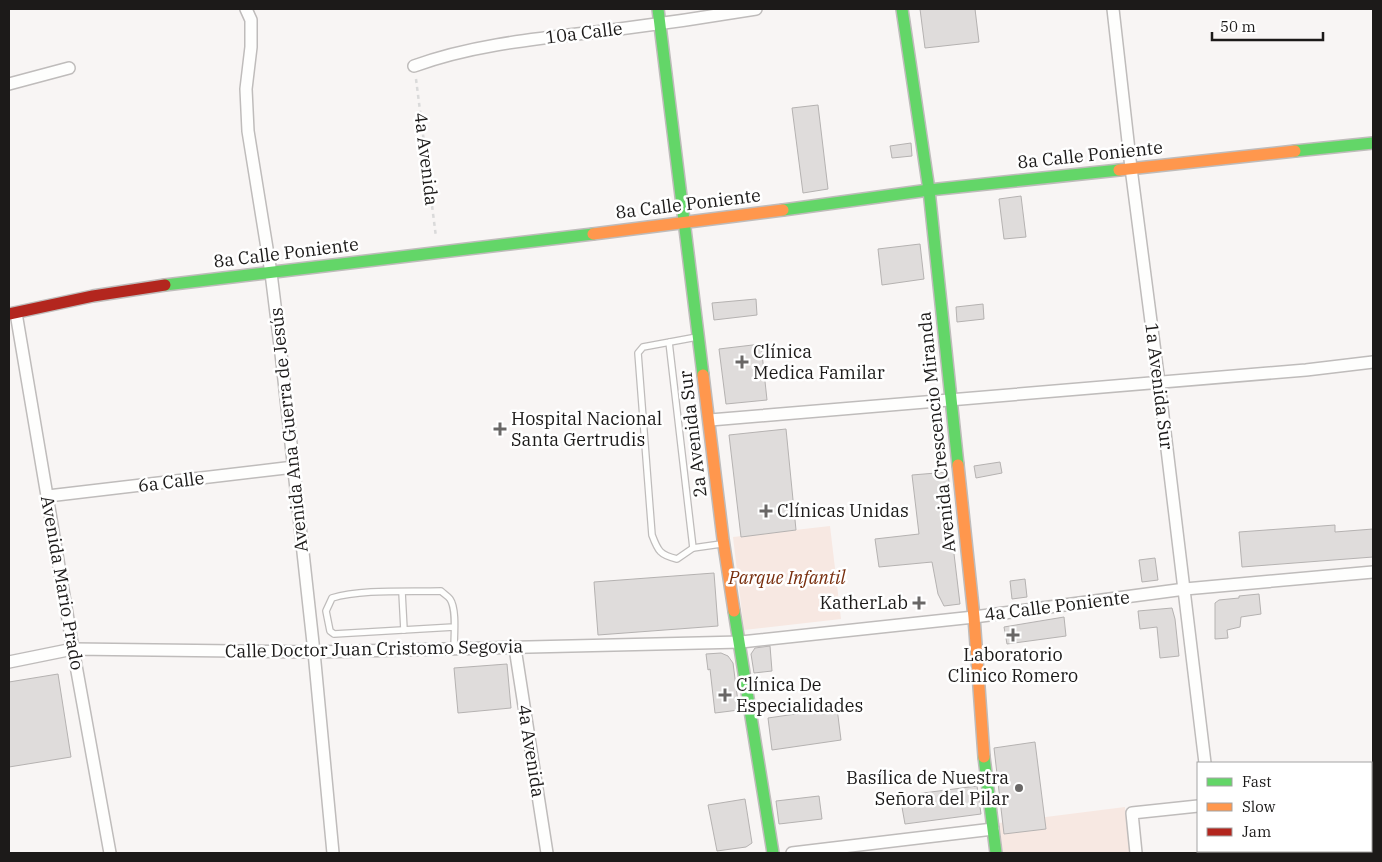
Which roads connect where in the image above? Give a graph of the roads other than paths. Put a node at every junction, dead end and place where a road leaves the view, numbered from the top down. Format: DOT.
graph roads {
  1 [pos="246,9"];
  2 [pos="658,9"];
  3 [pos="756,9"];
  4 [pos="902,9"];
  5 [pos="1113,9"];
  6 [pos="660,24"];
  7 [pos="414,66"];
  8 [pos="69,68"];
  9 [pos="9,84"];
  10 [pos="1373,143"];
  11 [pos="1131,168"];
  12 [pos="929,190"];
  13 [pos="685,223"];
  14 [pos="271,273"];
  15 [pos="12,314"];
  16 [pos="699,337"];
  17 [pos="669,342"];
  18 [pos="1373,362"];
  19 [pos="1159,382"];
  20 [pos="951,402"];
  21 [pos="710,420"];
  22 [pos="294,467"];
  23 [pos="48,496"];
  24 [pos="724,543"];
  25 [pos="693,548"];
  26 [pos="1373,572"];
  27 [pos="1184,590"];
  28 [pos="402,592"];
  29 [pos="974,617"];
  30 [pos="454,627"];
  31 [pos="404,630"];
  32 [pos="741,642"];
  33 [pos="516,648"];
  34 [pos="73,649"];
  35 [pos="454,649"];
  36 [pos="314,652"];
  37 [pos="9,662"];
  38 [pos="1205,762"];
  39 [pos="1197,806"];
  40 [pos="993,829"];
  41 [pos="110,853"];
  42 [pos="333,853"];
  43 [pos="547,853"];
  44 [pos="773,853"];
  45 [pos="792,853"];
  46 [pos="996,853"];
  47 [pos="1136,853"];
  1 -- 14 [label="street, Avenida Ana Guerra de Jesús"];
  2 -- 6 [label="main road, 2a Avenida Sur"];
  3 -- 6 [label="street, 10a Calle"];
  4 -- 12 [label="main road, Avenida Crescencio Miranda"];
  5 -- 11 [label="street, 1a Avenida Sur"];
  6 -- 7 [label="street, 10a Calle"];
  6 -- 13 [label="main road, 2a Avenida Sur"];
  8 -- 9 [label="street"];
  10 -- 11 [label="main road, 8a Calle Poniente"];
  11 -- 12 [label="main road, 8a Calle Poniente"];
  11 -- 19 [label="street, 1a Avenida Sur"];
  12 -- 13 [label="main road, 8a Calle Poniente"];
  12 -- 20 [label="main road, Avenida Crescencio Miranda"];
  13 -- 14 [label="main road, 8a Calle Poniente"];
  13 -- 16 [label="main road, 2a Avenida Sur"];
  14 -- 15 [label="main road, 8a Calle Poniente"];
  14 -- 22 [label="street, Avenida Ana Guerra de Jesús"];
  15 -- 23 [label="street, Avenida Mario Prado"];
  16 -- 17 [label="lane"];
  16 -- 21 [label="main road, 2a Avenida Sur"];
  17 -- 25 [label="lane"];
  17 -- 25 [label="lane"];
  18 -- 19 [label="street"];
  19 -- 20 [label="street"];
  19 -- 27 [label="street, 1a Avenida Sur"];
  20 -- 21 [label="street"];
  20 -- 29 [label="main road, Avenida Crescencio Miranda"];
  21 -- 24 [label="main road, 2a Avenida Sur"];
  22 -- 23 [label="street, 6a Calle"];
  22 -- 36 [label="street, Avenida Ana Guerra de Jesús"];
  23 -- 34 [label="street, Avenida Mario Prado"];
  24 -- 25 [label="lane"];
  24 -- 32 [label="main road, 2a Avenida Sur"];
  26 -- 27 [label="street, 4a Calle Poniente"];
  27 -- 29 [label="street, 4a Calle Poniente"];
  27 -- 38 [label="street, 1a Avenida Sur"];
  28 -- 30 [label="lane"];
  28 -- 31 [label="lane"];
  28 -- 31 [label="lane"];
  29 -- 32 [label="street, 4a Calle Poniente"];
  29 -- 40 [label="main road, Avenida Crescencio Miranda"];
  30 -- 31 [label="lane"];
  30 -- 35 [label="lane"];
  32 -- 33 [label="street, Calle Doctor Juan Cristomo Segovia"];
  32 -- 44 [label="main road, 2a Avenida Sur"];
  33 -- 35 [label="street, Calle Doctor Juan Cristomo Segovia"];
  33 -- 43 [label="street, 4a Avenida"];
  34 -- 36 [label="street, Calle Doctor Juan Cristomo Segovia"];
  34 -- 37 [label="street, Calle Doctor Juan Cristomo Segovia"];
  34 -- 41 [label="street, Avenida Mario Prado"];
  35 -- 36 [label="street, Calle Doctor Juan Cristomo Segovia"];
  36 -- 42 [label="street, Avenida Ana Guerra de Jesús"];
  39 -- 47 [label="street"];
  40 -- 45 [label="street"];
  40 -- 46 [label="main road, Avenida Crescencio Miranda"];
}
